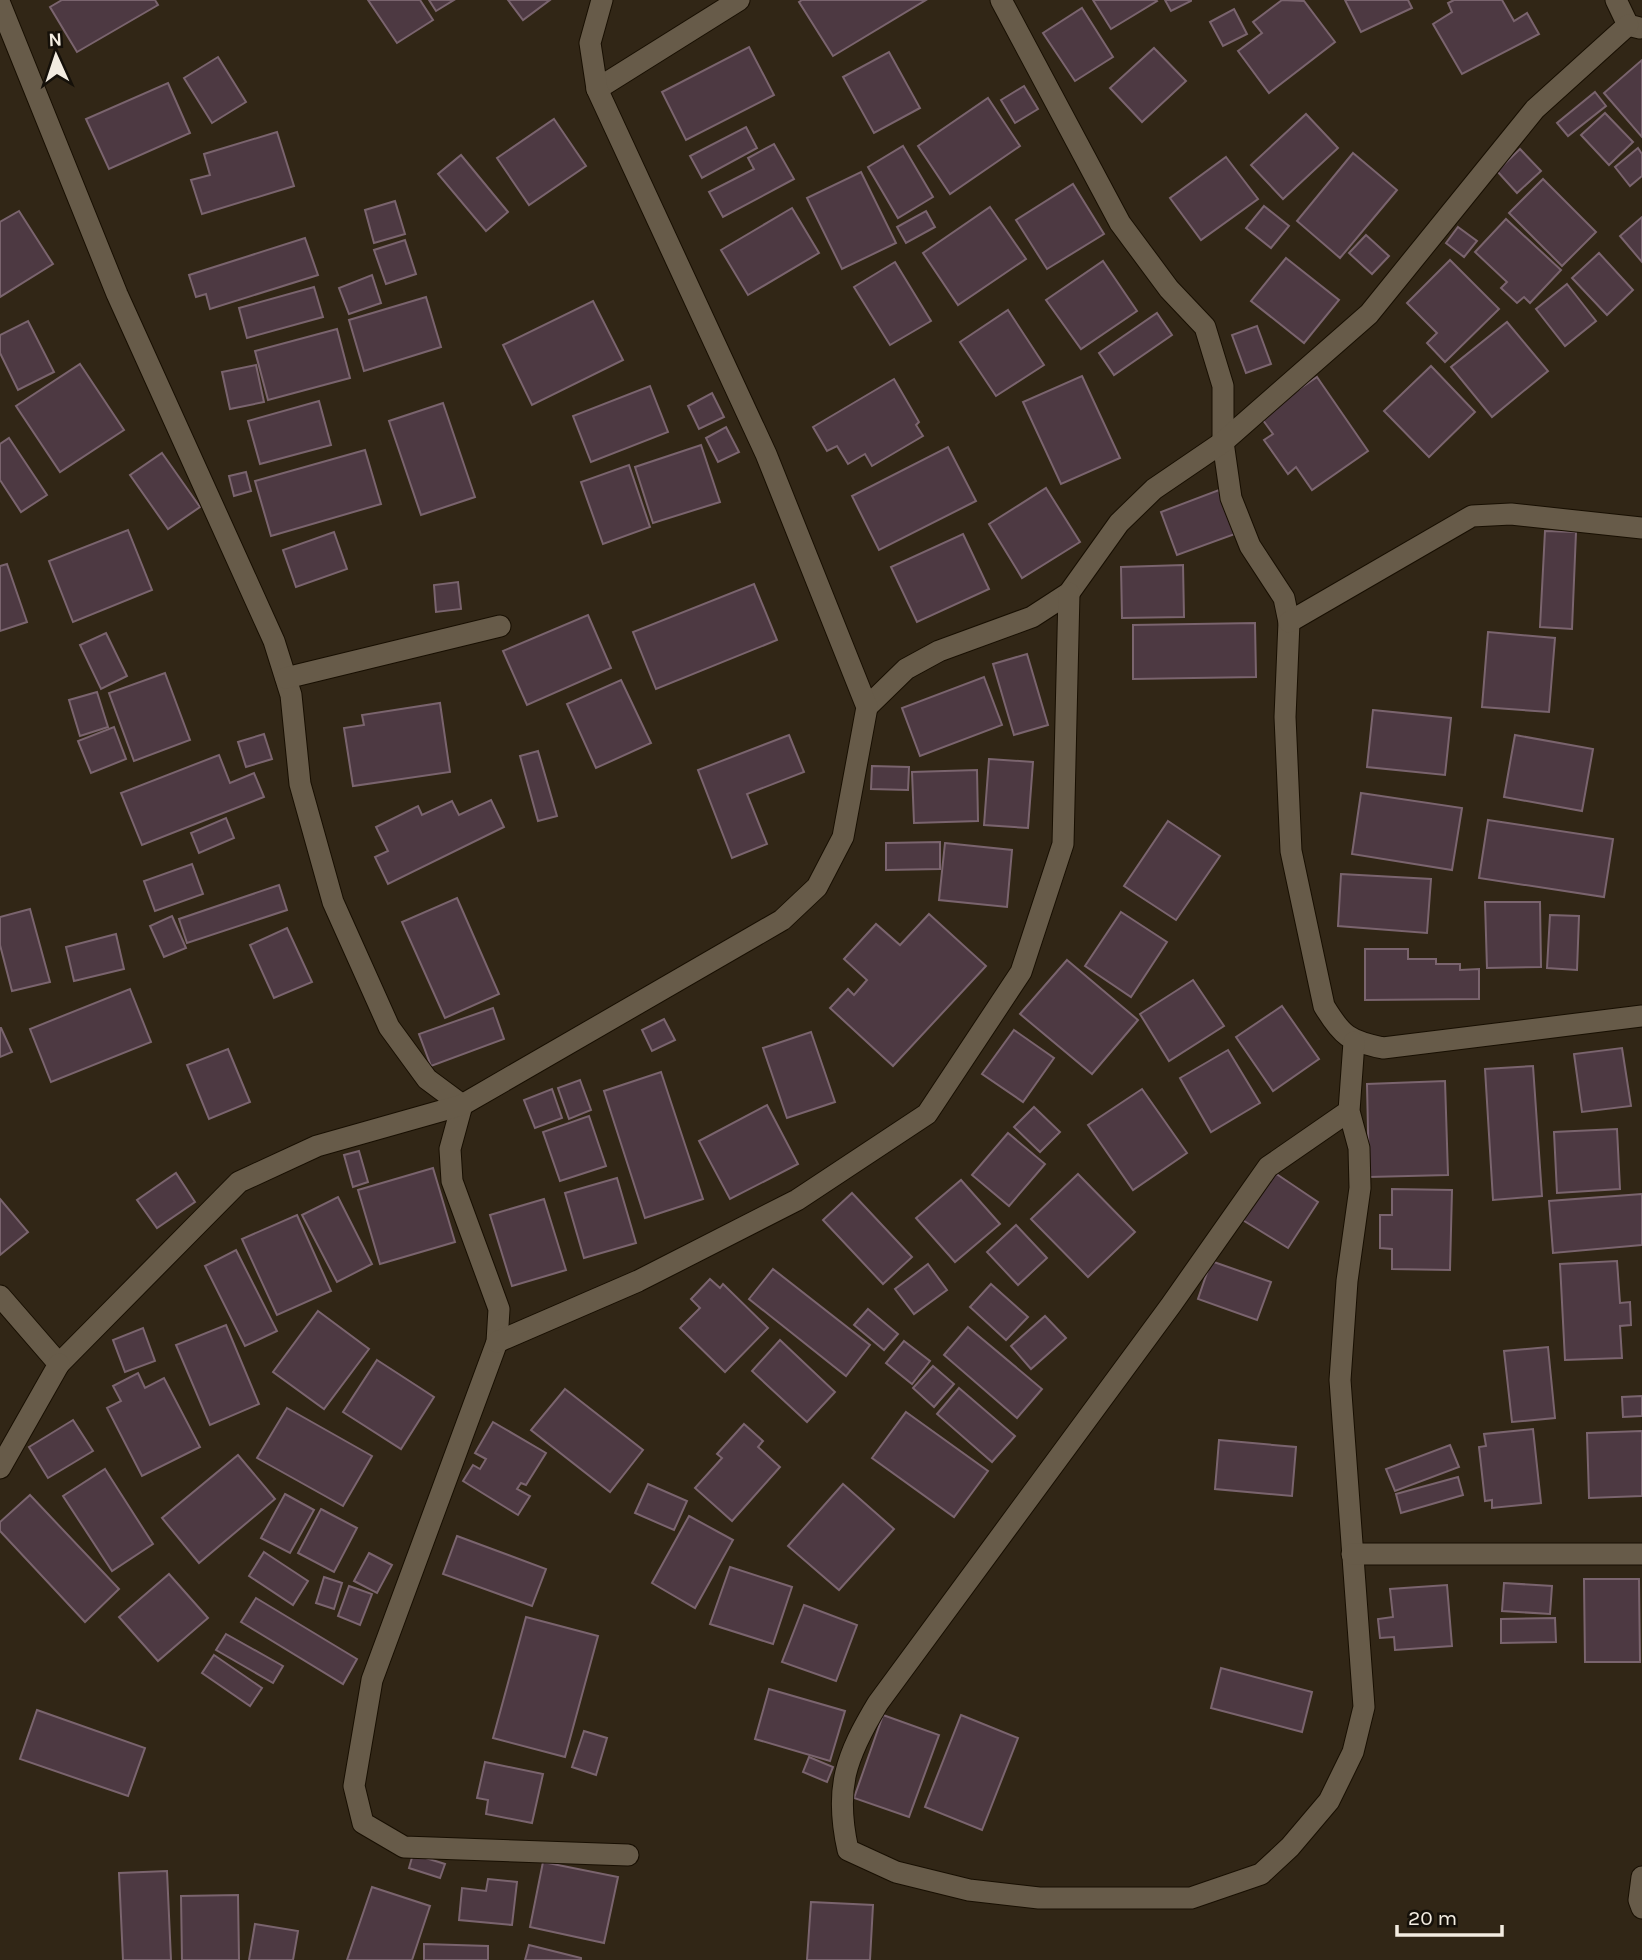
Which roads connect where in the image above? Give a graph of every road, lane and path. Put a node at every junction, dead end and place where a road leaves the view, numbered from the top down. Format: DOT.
graph roads {
  1 [pos="602,0"];
  2 [pos="739,0"];
  3 [pos="1001,0"];
  4 [pos="1616,0"];
  5 [pos="0,4"];
  6 [pos="1635,27"];
  7 [pos="597,89"];
  8 [pos="1223,442"];
  9 [pos="1642,528"];
  10 [pos="1069,593"];
  11 [pos="1289,622"];
  12 [pos="500,626"];
  13 [pos="286,678"];
  14 [pos="867,706"];
  15 [pos="1642,1016"];
  16 [pos="1354,1042"];
  17 [pos="462,1105"];
  18 [pos="1349,1111"];
  19 [pos="0,1296"];
  20 [pos="497,1342"];
  21 [pos="59,1364"];
  22 [pos="0,1468"];
  23 [pos="1352,1554"];
  24 [pos="1642,1554"];
  25 [pos="628,1855"];
  26 [pos="1642,1877"];
  27 [pos="1642,1908"];
  1 -- 7 [label="street"];
  2 -- 7 [label="street"];
  3 -- 8 [label="street"];
  4 -- 6 [label="street"];
  5 -- 13 [label="street"];
  6 -- 8 [label="street"];
  7 -- 14 [label="street"];
  8 -- 10 [label="street"];
  8 -- 11 [label="street"];
  9 -- 11 [label="street"];
  10 -- 14 [label="street"];
  10 -- 20 [label="street"];
  11 -- 16 [label="street"];
  12 -- 13 [label="street"];
  13 -- 17 [label="street"];
  14 -- 17 [label="street"];
  15 -- 16 [label="street"];
  16 -- 18 [label="street"];
  17 -- 20 [label="street"];
  17 -- 21 [label="street"];
  18 -- 23 [label="street"];
  18 -- 23 [label="street"];
  19 -- 21 [label="street"];
  20 -- 25 [label="street"];
  21 -- 22 [label="street"];
  23 -- 24 [label="street"];
  26 -- 27 [label="street"];
}
